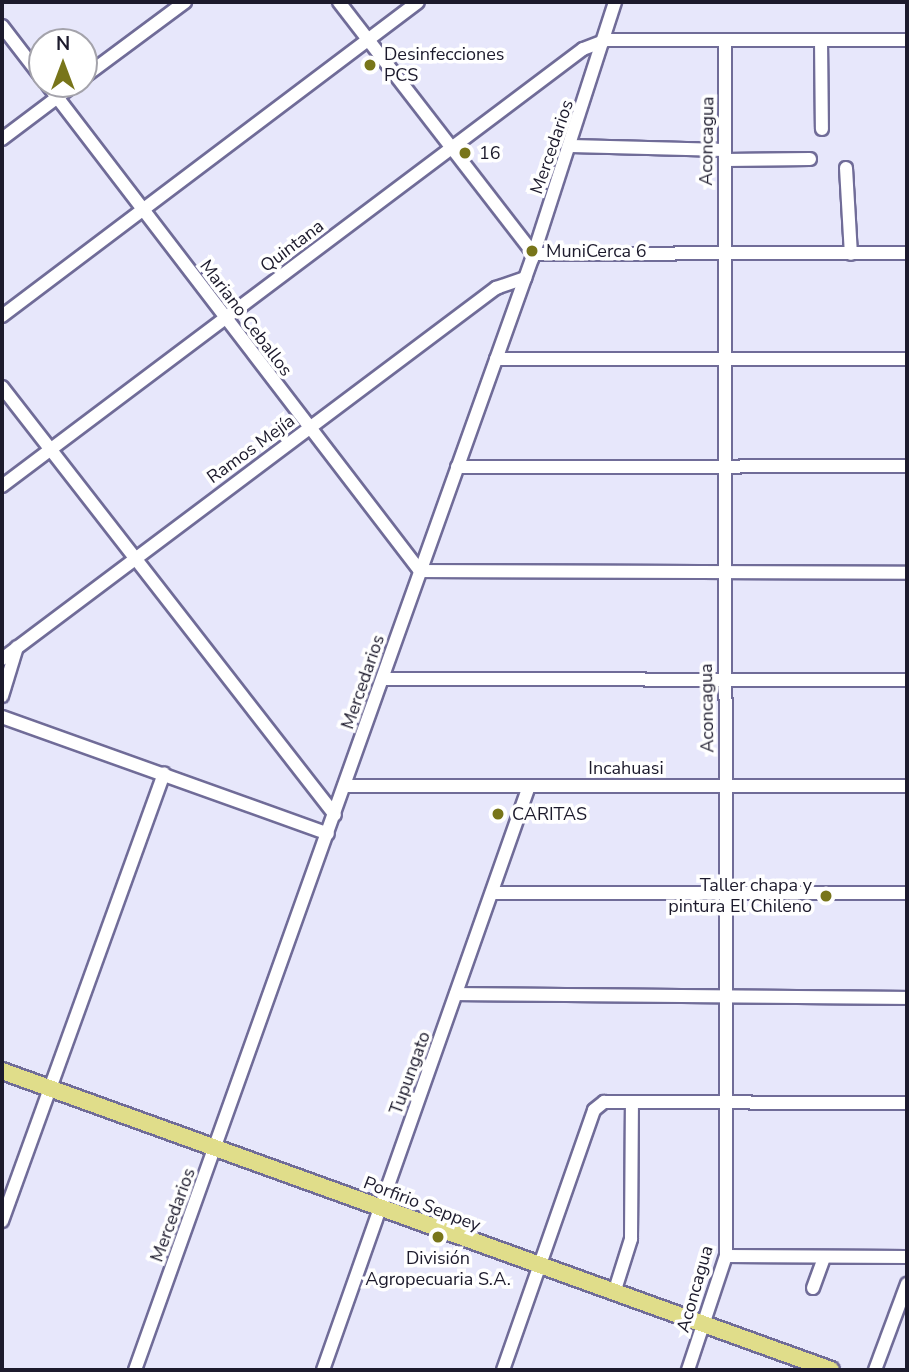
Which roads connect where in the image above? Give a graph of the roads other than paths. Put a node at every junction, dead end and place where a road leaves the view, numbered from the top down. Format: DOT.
graph roads {
  1 [pos="185,2"];
  2 [pos="339,2"];
  3 [pos="418,2"];
  4 [pos="615,2"];
  5 [pos="2,26"];
  6 [pos="368,40"];
  7 [pos="606,40"];
  8 [pos="725,40"];
  9 [pos="821,40"];
  10 [pos="907,40"];
  11 [pos="28,60"];
  12 [pos="98,67"];
  13 [pos="56,98"];
  14 [pos="58,98"];
  15 [pos="822,129"];
  16 [pos="2,139"];
  17 [pos="571,146"];
  18 [pos="450,148"];
  19 [pos="725,155"];
  20 [pos="810,159"];
  21 [pos="846,168"];
  22 [pos="141,207"];
  23 [pos="907,253"];
  24 [pos="534,254"];
  25 [pos="850,254"];
  26 [pos="721,255"];
  27 [pos="525,278"];
  28 [pos="2,316"];
  29 [pos="225,319"];
  30 [pos="496,359"];
  31 [pos="721,359"];
  32 [pos="907,359"];
  33 [pos="2,387"];
  34 [pos="308,429"];
  35 [pos="50,451"];
  36 [pos="722,466"];
  37 [pos="907,466"];
  38 [pos="457,467"];
  39 [pos="2,486"];
  40 [pos="131,558"];
  41 [pos="420,571"];
  42 [pos="723,573"];
  43 [pos="907,573"];
  44 [pos="17,647"];
  45 [pos="2,659"];
  46 [pos="383,679"];
  47 [pos="724,680"];
  48 [pos="907,680"];
  49 [pos="2,696"];
  50 [pos="2,717"];
  51 [pos="164,773"];
  52 [pos="345,786"];
  53 [pos="529,786"];
  54 [pos="725,786"];
  55 [pos="907,786"];
  56 [pos="335,815"];
  57 [pos="328,834"];
  58 [pos="907,892"];
  59 [pos="492,893"];
  60 [pos="725,893"];
  61 [pos="456,994"];
  62 [pos="907,998"];
  63 [pos="726,1000"];
  64 [pos="2,1071"];
  65 [pos="52,1088"];
  66 [pos="632,1103"];
  67 [pos="727,1103"];
  68 [pos="907,1103"];
  69 [pos="215,1148"];
  70 [pos="380,1209"];
  71 [pos="2,1221"];
  72 [pos="726,1256"];
  73 [pos="824,1257"];
  74 [pos="907,1257"];
  75 [pos="539,1269"];
  76 [pos="907,1284"];
  77 [pos="813,1288"];
  78 [pos="614,1293"];
  79 [pos="704,1326"];
  80 [pos="135,1370"];
  81 [pos="323,1370"];
  82 [pos="503,1370"];
  83 [pos="688,1370"];
  84 [pos="831,1370"];
  85 [pos="875,1370"];
  1 -- 12 [label="street"];
  2 -- 6 [label="street"];
  3 -- 6 [label="street"];
  4 -- 7 [label="street, Mercedarios"];
  5 -- 11 [label="street"];
  6 -- 18 [label="street"];
  6 -- 22 [label="street"];
  7 -- 8 [label="street"];
  7 -- 17 [label="street, Mercedarios"];
  7 -- 18 [label="street, Quintana"];
  8 -- 9 [label="street"];
  8 -- 19 [label="street, Aconcagua"];
  9 -- 10 [label="street"];
  9 -- 15 [label="street"];
  13 -- 16 [label="street"];
  14 -- 22 [label="street, Mariano Ceballos"];
  17 -- 19 [label="street"];
  17 -- 24 [label="street, Mercedarios"];
  18 -- 24 [label="street"];
  18 -- 29 [label="street, Quintana"];
  19 -- 20 [label="street"];
  19 -- 26 [label="street, Aconcagua"];
  21 -- 25 [label="street"];
  22 -- 28 [label="street"];
  22 -- 29 [label="street, Mariano Ceballos"];
  23 -- 25 [label="street"];
  24 -- 26 [label="street"];
  24 -- 27 [label="street, Mercedarios"];
  25 -- 26 [label="street"];
  26 -- 31 [label="street, Aconcagua"];
  27 -- 30 [label="street, Mercedarios"];
  27 -- 34 [label="street, Ramos Mejía"];
  29 -- 34 [label="street, Mariano Ceballos"];
  29 -- 35 [label="street, Quintana"];
  30 -- 31 [label="street"];
  30 -- 38 [label="street, Mercedarios"];
  31 -- 32 [label="street"];
  31 -- 36 [label="street, Aconcagua"];
  33 -- 35 [label="street"];
  34 -- 40 [label="street, Ramos Mejía"];
  34 -- 41 [label="street, Mariano Ceballos"];
  35 -- 39 [label="street, Quintana"];
  35 -- 40 [label="street"];
  36 -- 37 [label="street"];
  36 -- 38 [label="street"];
  36 -- 42 [label="street, Aconcagua"];
  38 -- 41 [label="street, Mercedarios"];
  40 -- 44 [label="street, Ramos Mejía"];
  40 -- 56 [label="street"];
  41 -- 42 [label="street"];
  41 -- 46 [label="street, Mercedarios"];
  42 -- 43 [label="street"];
  42 -- 47 [label="street, Aconcagua"];
  44 -- 45 [label="street, Ramos Mejía"];
  44 -- 49 [label="street"];
  46 -- 47 [label="street"];
  46 -- 52 [label="street, Mercedarios"];
  47 -- 48 [label="street"];
  47 -- 54 [label="street, Aconcagua"];
  50 -- 51 [label="street"];
  51 -- 57 [label="street"];
  51 -- 65 [label="street"];
  52 -- 53 [label="street, Incahuasi"];
  52 -- 56 [label="street, Mercedarios"];
  53 -- 54 [label="street, Incahuasi"];
  53 -- 59 [label="street, Tupungato"];
  54 -- 55 [label="street, Incahuasi"];
  54 -- 60 [label="street, Aconcagua"];
  56 -- 57 [label="street, Mercedarios"];
  57 -- 69 [label="street, Mercedarios"];
  58 -- 60 [label="street"];
  59 -- 60 [label="street"];
  59 -- 61 [label="street, Tupungato"];
  60 -- 63 [label="street, Aconcagua"];
  61 -- 63 [label="street"];
  61 -- 70 [label="street, Tupungato"];
  62 -- 63 [label="street"];
  63 -- 67 [label="street, Aconcagua"];
  64 -- 65 [label="main road, Porfirio Seppey"];
  65 -- 69 [label="main road, Porfirio Seppey"];
  65 -- 71 [label="street"];
  66 -- 67 [label="street"];
  66 -- 75 [label="street"];
  66 -- 78 [label="street"];
  67 -- 68 [label="street"];
  67 -- 72 [label="street, Aconcagua"];
  69 -- 70 [label="main road, Porfirio Seppey"];
  69 -- 80 [label="street, Mercedarios"];
  70 -- 75 [label="main road, Porfirio Seppey"];
  70 -- 81 [label="street, Tupungato"];
  72 -- 73 [label="street"];
  72 -- 79 [label="street, Aconcagua"];
  73 -- 74 [label="street"];
  73 -- 77 [label="street"];
  75 -- 78 [label="main road, Porfirio Seppey"];
  75 -- 82 [label="street"];
  76 -- 85 [label="street"];
  78 -- 79 [label="main road, Porfirio Seppey"];
  79 -- 83 [label="street, Aconcagua"];
  79 -- 84 [label="main road, Porfirio Seppey"];
}
